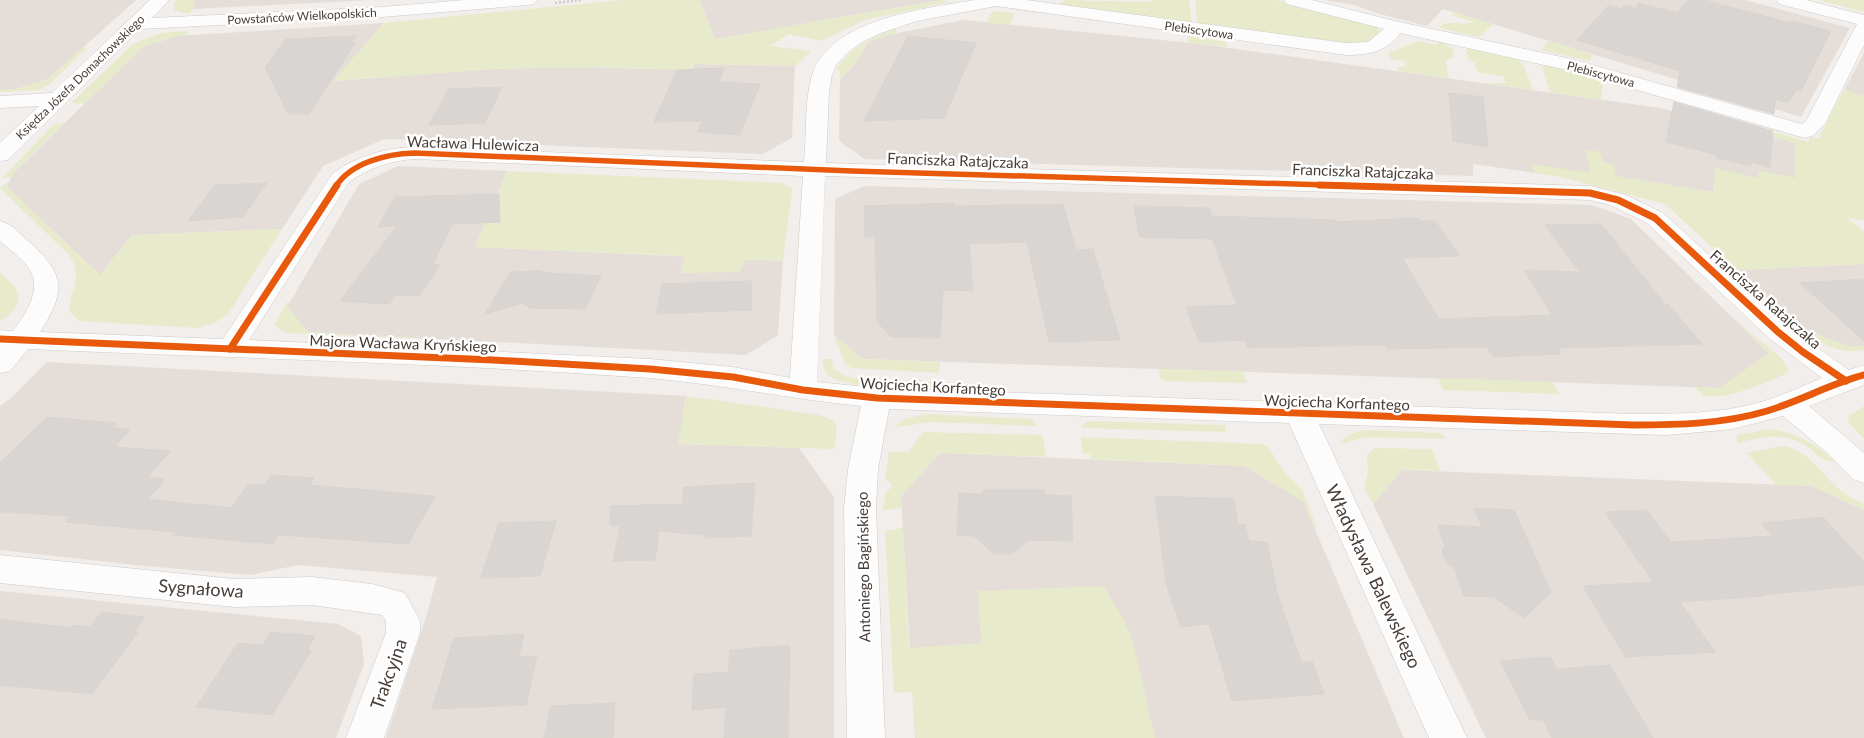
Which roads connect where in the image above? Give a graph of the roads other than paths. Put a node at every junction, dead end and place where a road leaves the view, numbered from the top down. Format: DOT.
graph roads {
  1 [pos="160,0"];
  2 [pos="528,0"];
  3 [pos="1293,0"];
  4 [pos="1785,0"];
  5 [pos="998,1"];
  6 [pos="1864,20"];
  7 [pos="135,24"];
  8 [pos="1395,26"];
  9 [pos="1864,26"];
  10 [pos="56,99"];
  11 [pos="0,102"];
  12 [pos="0,155"];
  13 [pos="814,169"];
  14 [pos="0,228"];
  15 [pos="10,339"];
  16 [pos="230,349"];
  17 [pos="0,364"];
  18 [pos="1855,378"];
  19 [pos="803,390"];
  20 [pos="877,398"];
  21 [pos="1788,404"];
  22 [pos="1300,415"];
  23 [pos="1864,471"];
  24 [pos="0,569"];
  25 [pos="398,610"];
  26 [pos="365,738"];
  27 [pos="866,738"];
  28 [pos="1448,738"];
  1 -- 7 [label="street, Księdza Józefa Domachowskiego"];
  2 -- 7 [label="street, Powstańców Wielkopolskich"];
  3 -- 8 [label="street, Plebiscytowa"];
  4 -- 6 [label="street"];
  5 -- 8 [label="street, Plebiscytowa"];
  5 -- 13 [label="street, Plebiscytowa"];
  7 -- 10 [label="street, Księdza Józefa Domachowskiego"];
  8 -- 9 [label="street, Plebiscytowa"];
  10 -- 11 [label="street"];
  10 -- 12 [label="street, Księdza Józefa Domachowskiego"];
  13 -- 16 [label="street, Wacława Hulewicza"];
  13 -- 18 [label="street, Franciszka Ratajczaka"];
  13 -- 19 [label="street"];
  14 -- 15 [label="street"];
  15 -- 16 [label="street, Majora Wacława Kryńskiego"];
  15 -- 17 [label="street"];
  16 -- 19 [label="street, Majora Wacława Kryńskiego"];
  18 -- 21 [label="street, Wojciecha Korfantego"];
  19 -- 20 [label="street, Wojciecha Korfantego"];
  20 -- 22 [label="street, Wojciecha Korfantego"];
  20 -- 27 [label="street, Antoniego Bagińskiego"];
  21 -- 22 [label="street, Wojciecha Korfantego"];
  21 -- 23 [label="street"];
  22 -- 28 [label="street, Władysława Balewskiego"];
  24 -- 25 [label="street, Sygnałowa"];
  25 -- 26 [label="street, Trakcyjna"];
}
